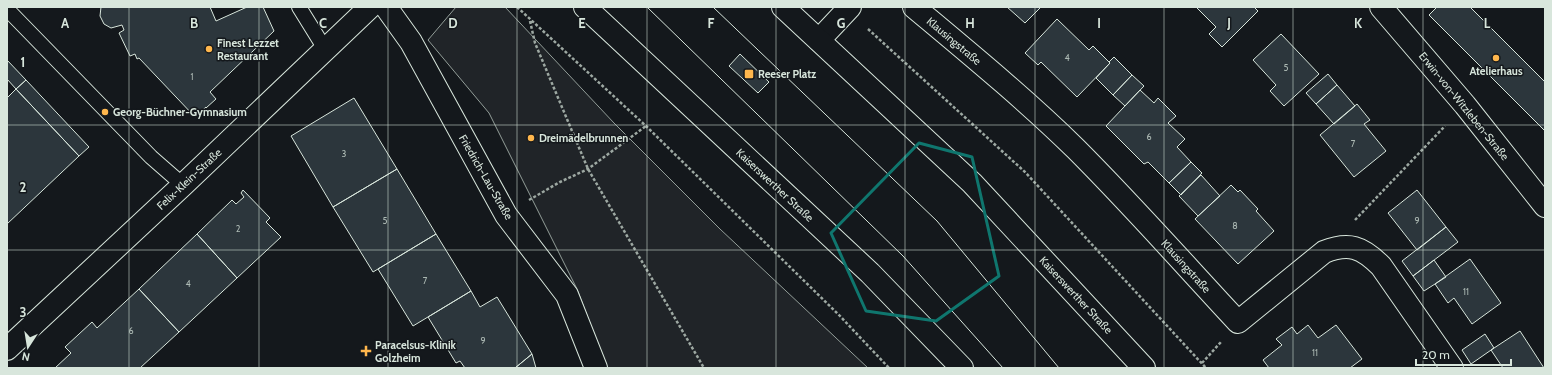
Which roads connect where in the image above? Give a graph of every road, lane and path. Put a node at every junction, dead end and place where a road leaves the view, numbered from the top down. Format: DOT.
graph roads {
  1 [pos="299,7"];
  2 [pos="370,7"];
  3 [pos="386,7"];
  4 [pos="516,7"];
  5 [pos="585,7"];
  6 [pos="783,7"];
  7 [pos="914,7"];
  8 [pos="1381,7"];
  9 [pos="849,8"];
  10 [pos="7,10"];
  11 [pos="530,20"];
  12 [pos="819,40"];
  13 [pos="325,49"];
  14 [pos="1465,105"];
  15 [pos="646,126"];
  16 [pos="588,169"];
  17 [pos="183,185"];
  18 [pos="538,194"];
  19 [pos="1545,206"];
  20 [pos="1352,246"];
  21 [pos="7,349"];
  22 [pos="596,368"];
  23 [pos="704,368"];
  24 [pos="889,368"];
  25 [pos="962,368"];
  26 [pos="1144,368"];
  27 [pos="1206,368"];
  28 [pos="1452,368"];
  1 -- 13 [label="lane"];
  2 -- 13 [label="street, Felix-Klein-Straße"];
  3 -- 22 [label="street, Friedrich-Lau-Straße"];
  4 -- 11 [label="path"];
  5 -- 25 [label="street, Kaiserswerther Straße"];
  6 -- 12 [label="street, Kaiserswerther Straße"];
  7 -- 20 [label="street, Klausingstraße"];
  8 -- 14 [label="street, Erwin-von-Witzleben-Straße"];
  9 -- 12 [label="street"];
  9 -- 27 [label="path"];
  10 -- 17 [label="lane"];
  11 -- 15 [label="path"];
  11 -- 16 [label="path"];
  12 -- 26 [label="street, Kaiserswerther Straße"];
  13 -- 17 [label="street, Felix-Klein-Straße"];
  14 -- 19 [label="street, Erwin-von-Witzleben-Straße"];
  14 -- 20 [label="path"];
  15 -- 16 [label="path"];
  15 -- 24 [label="path"];
  16 -- 18 [label="path"];
  16 -- 23 [label="path"];
  17 -- 21 [label="street, Felix-Klein-Straße"];
  20 -- 28 [label="street"];
}
